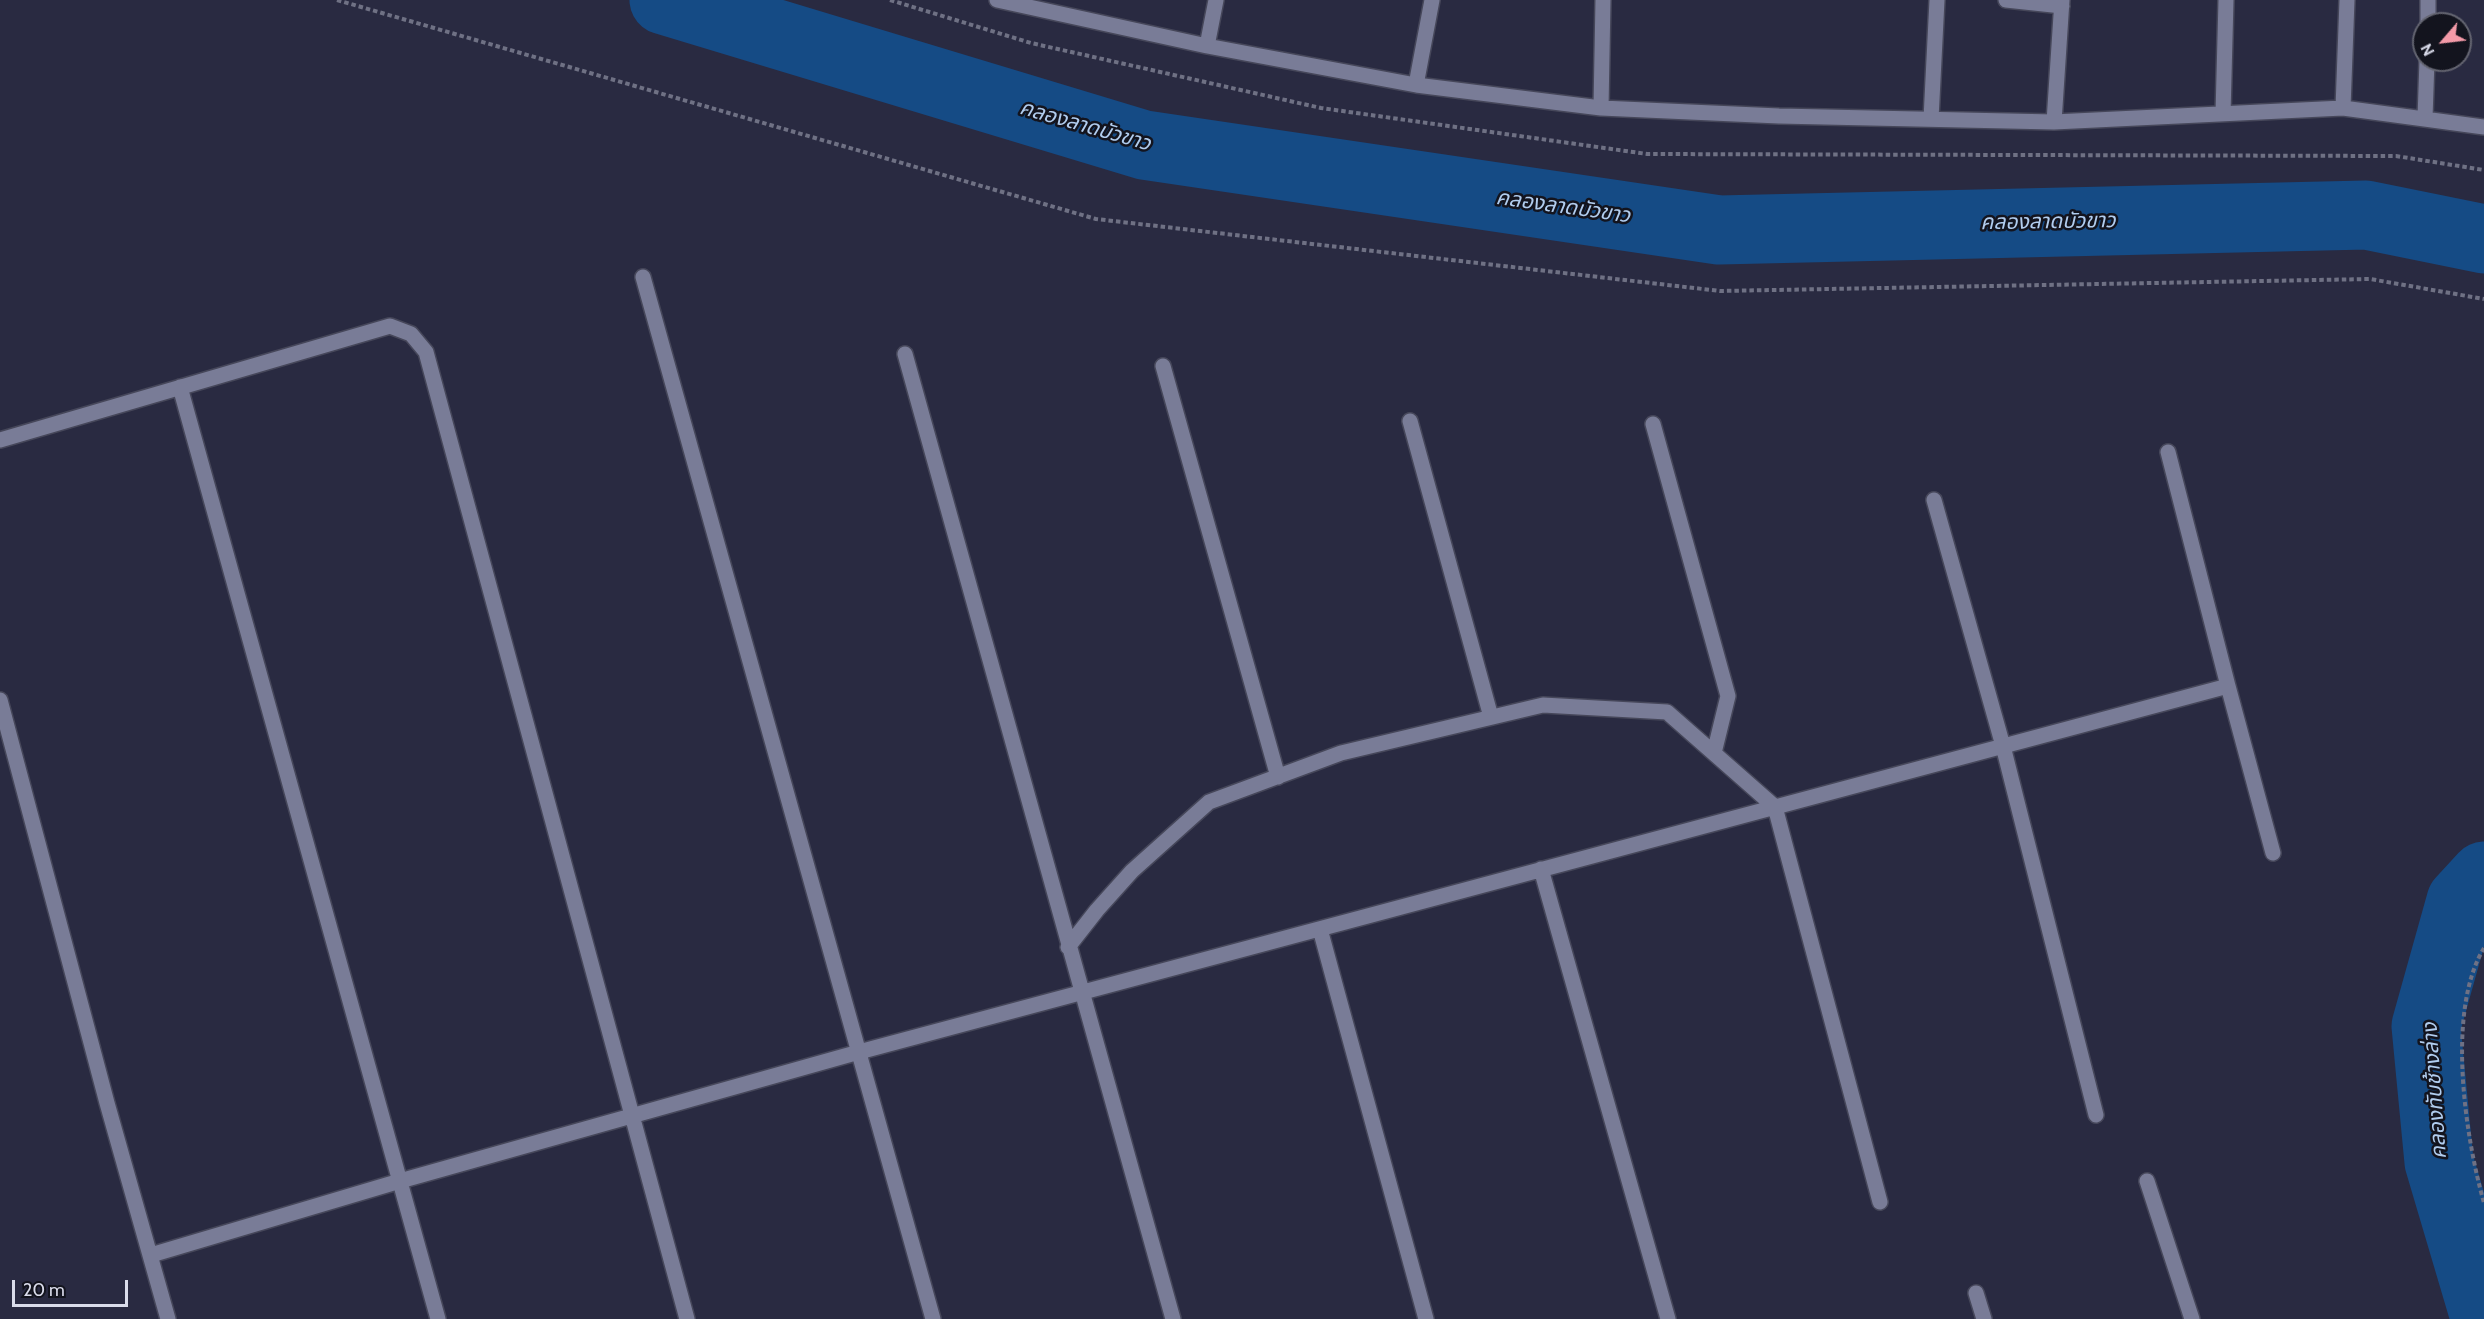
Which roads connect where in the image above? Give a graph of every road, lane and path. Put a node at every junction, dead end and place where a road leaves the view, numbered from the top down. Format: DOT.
graph roads {
  1 [pos="337,0"];
  2 [pos="997,0"];
  3 [pos="1216,0"];
  4 [pos="1432,0"];
  5 [pos="1603,0"];
  6 [pos="1937,0"];
  7 [pos="2006,0"];
  8 [pos="2226,0"];
  9 [pos="2348,0"];
  10 [pos="2062,3"];
  11 [pos="1207,46"];
  12 [pos="2427,72"];
  13 [pos="1416,85"];
  14 [pos="1601,108"];
  15 [pos="2343,108"];
  16 [pos="2223,114"];
  17 [pos="2425,118"];
  18 [pos="1931,119"];
  19 [pos="2054,122"];
  20 [pos="2484,127"];
  21 [pos="643,277"];
  22 [pos="2484,299"];
  23 [pos="905,354"];
  24 [pos="1163,366"];
  25 [pos="180,387"];
  26 [pos="1410,421"];
  27 [pos="1653,424"];
  28 [pos="0,440"];
  29 [pos="2168,452"];
  30 [pos="1934,500"];
  31 [pos="2228,686"];
  32 [pos="0,700"];
  33 [pos="1491,717"];
  34 [pos="2003,746"];
  35 [pos="1714,753"];
  36 [pos="1278,777"];
  37 [pos="1775,807"];
  38 [pos="2273,853"];
  39 [pos="1541,869"];
  40 [pos="1320,929"];
  41 [pos="1068,947"];
  42 [pos="2484,948"];
  43 [pos="1080,992"];
  44 [pos="859,1052"];
  45 [pos="632,1115"];
  46 [pos="2096,1115"];
  47 [pos="400,1181"];
  48 [pos="2147,1181"];
  49 [pos="1880,1202"];
  50 [pos="2484,1203"];
  51 [pos="151,1255"];
  52 [pos="1976,1293"];
  53 [pos="168,1319"];
  54 [pos="438,1319"];
  55 [pos="687,1319"];
  56 [pos="933,1319"];
  57 [pos="1173,1319"];
  58 [pos="1426,1319"];
  59 [pos="1668,1319"];
  60 [pos="1984,1319"];
  61 [pos="2193,1319"];
  1 -- 22 [label="path"];
  2 -- 11 [label="street"];
  3 -- 11 [label="street"];
  4 -- 13 [label="street"];
  5 -- 14 [label="street"];
  6 -- 18 [label="street"];
  7 -- 10 [label="street"];
  8 -- 16 [label="street"];
  9 -- 15 [label="street"];
  10 -- 19 [label="street"];
  11 -- 13 [label="street"];
  12 -- 17 [label="street"];
  13 -- 14 [label="street"];
  14 -- 18 [label="street"];
  15 -- 16 [label="street"];
  15 -- 17 [label="street"];
  16 -- 19 [label="street"];
  17 -- 20 [label="street"];
  18 -- 19 [label="street"];
  21 -- 44 [label="street"];
  23 -- 41 [label="street"];
  24 -- 36 [label="street"];
  25 -- 28 [label="street"];
  25 -- 45 [label="street"];
  25 -- 47 [label="street"];
  26 -- 33 [label="street"];
  27 -- 35 [label="street"];
  29 -- 31 [label="street"];
  30 -- 34 [label="street"];
  31 -- 34 [label="street"];
  31 -- 38 [label="street"];
  32 -- 51 [label="street"];
  33 -- 35 [label="street"];
  33 -- 36 [label="street"];
  34 -- 37 [label="street"];
  34 -- 46 [label="street"];
  35 -- 37 [label="street"];
  36 -- 41 [label="street"];
  37 -- 39 [label="street"];
  37 -- 49 [label="street"];
  39 -- 40 [label="street"];
  39 -- 59 [label="street"];
  40 -- 43 [label="street"];
  40 -- 58 [label="street"];
  41 -- 43 [label="street"];
  42 -- 50 [label="path"];
  43 -- 44 [label="street"];
  43 -- 57 [label="street"];
  44 -- 45 [label="street"];
  44 -- 56 [label="street"];
  45 -- 47 [label="street"];
  45 -- 55 [label="street"];
  47 -- 51 [label="street"];
  47 -- 54 [label="street"];
  48 -- 61 [label="street"];
  51 -- 53 [label="street"];
  52 -- 60 [label="street"];
}
